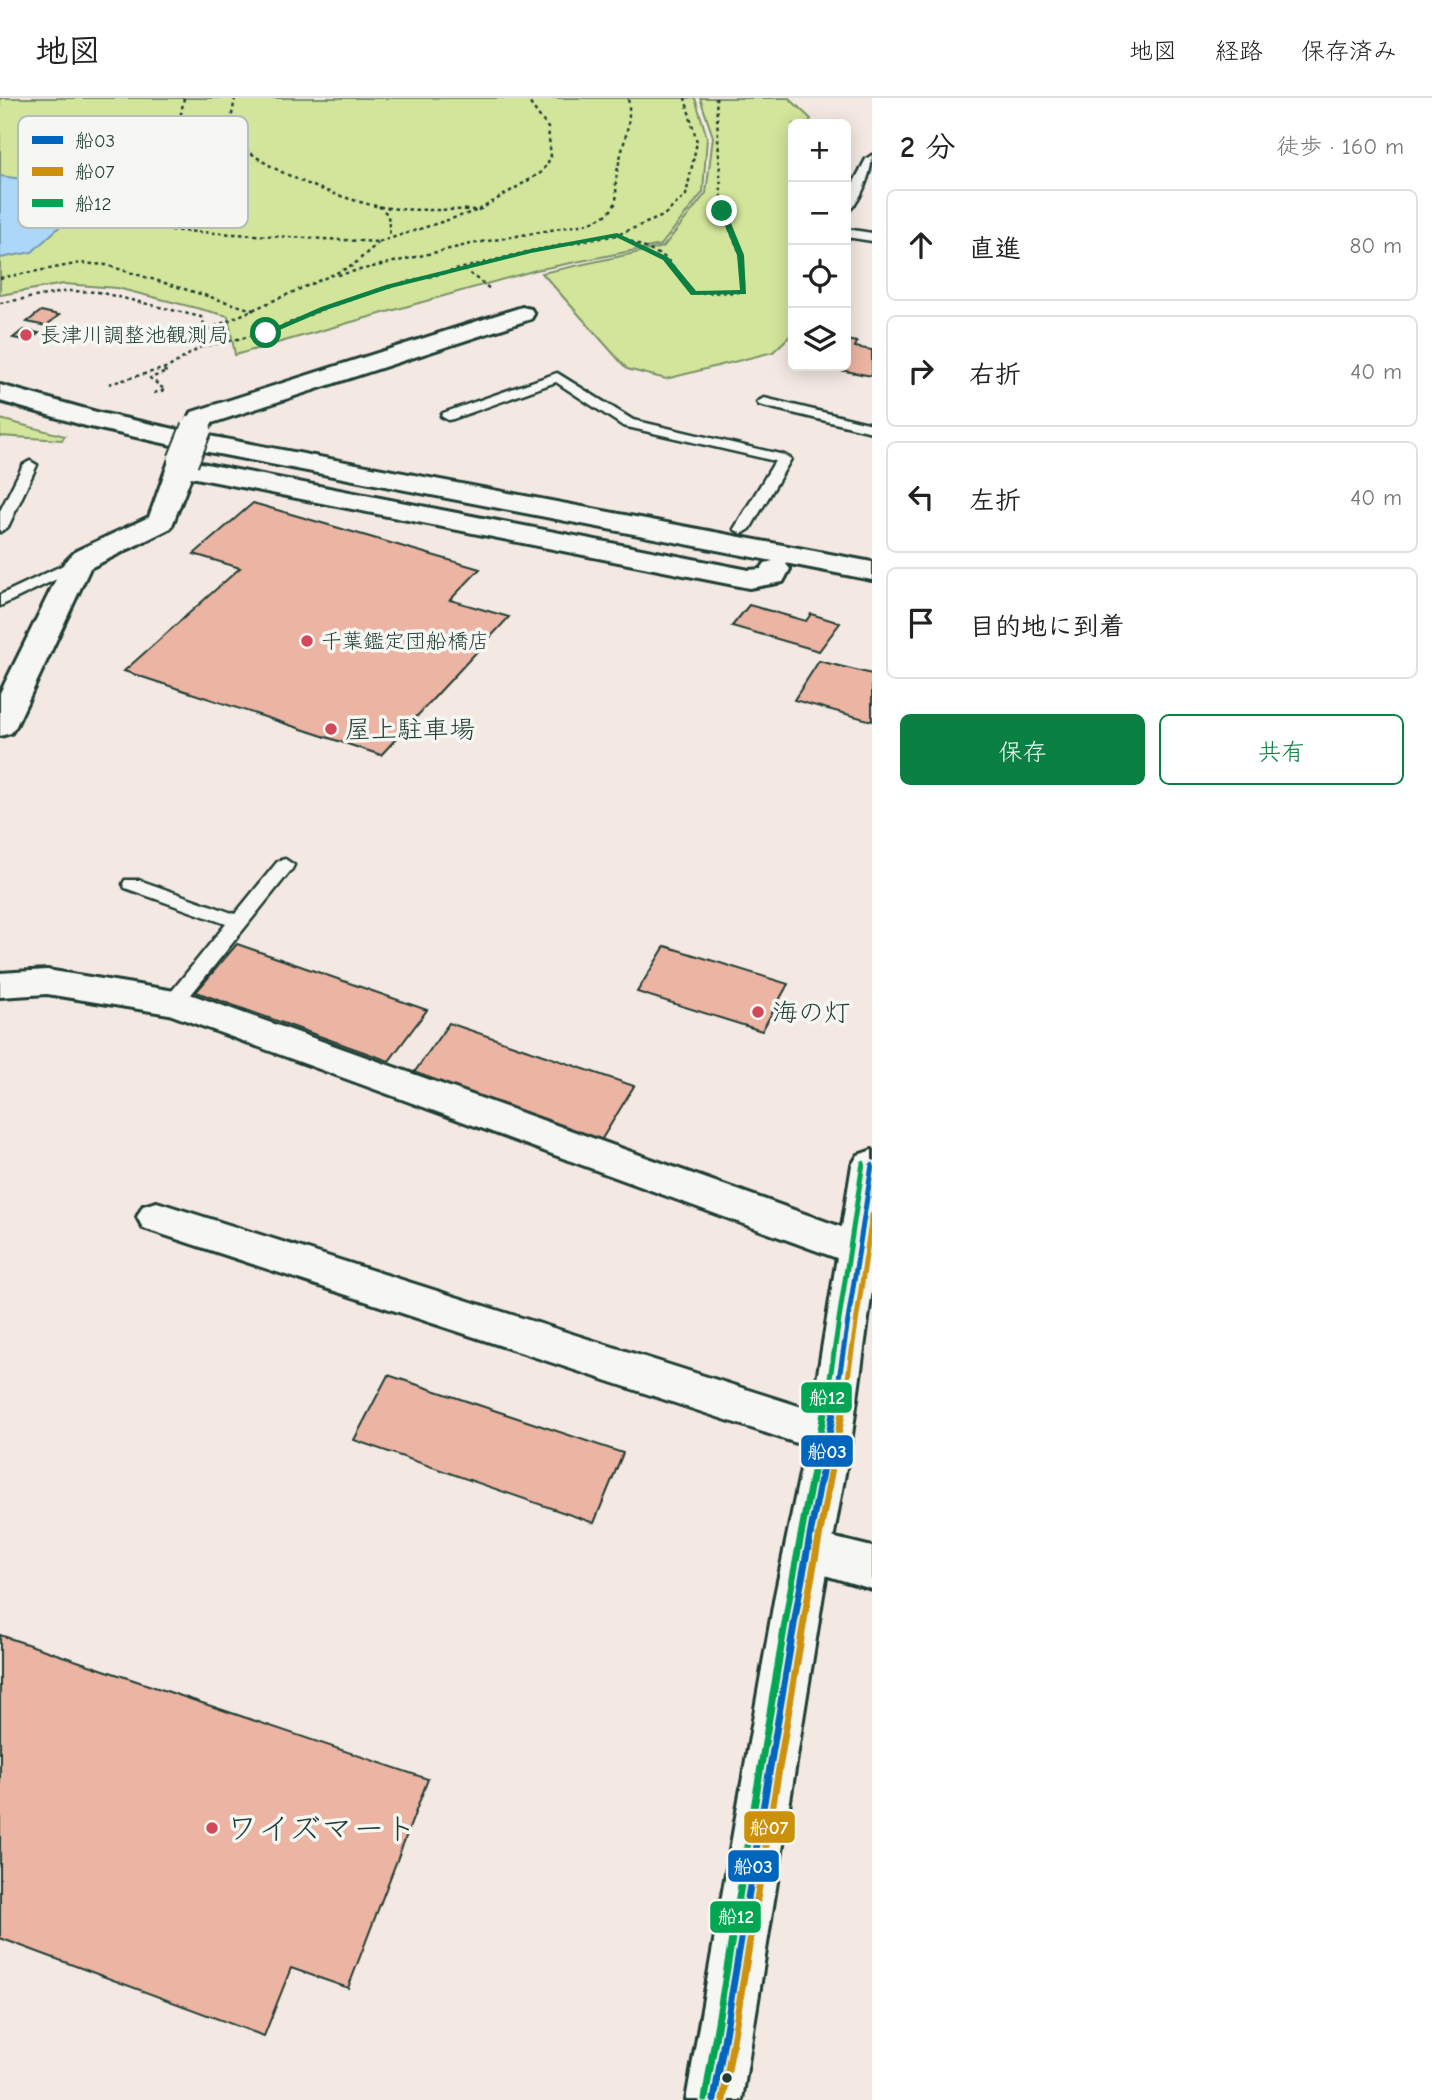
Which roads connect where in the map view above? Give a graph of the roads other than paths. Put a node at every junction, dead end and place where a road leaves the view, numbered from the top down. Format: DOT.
graph roads {
  1 [pos="872,159"];
  2 [pos="856,188"];
  3 [pos="872,191"];
  4 [pos="851,198"];
  5 [pos="851,234"];
  6 [pos="872,237"];
  7 [pos="522,314"];
  8 [pos="0,393"];
  9 [pos="764,402"];
  10 [pos="0,414"];
  11 [pos="448,416"];
  12 [pos="197,427"];
  13 [pos="872,428"];
  14 [pos="182,464"];
  15 [pos="30,465"];
  16 [pos="0,527"];
  17 [pos="741,529"];
  18 [pos="778,561"];
  19 [pos="78,563"];
  20 [pos="872,570"];
  21 [pos="872,588"];
  22 [pos="0,601"];
  23 [pos="0,726"];
  24 [pos="285,865"];
  25 [pos="132,884"];
  26 [pos="239,922"];
  27 [pos="0,985"];
  28 [pos="174,1002"];
  29 [pos="872,1165"];
  30 [pos="156,1217"];
  31 [pos="857,1249"];
  32 [pos="830,1435"];
  33 [pos="807,1550"];
  34 [pos="872,1568"];
  35 [pos="714,2100"];
  1 -- 2 [label="lane"];
  2 -- 3 [label="lane"];
  2 -- 4 [label="lane"];
  5 -- 6 [label="lane"];
  7 -- 12 [label="street"];
  8 -- 18 [label="street"];
  9 -- 13 [label="lane"];
  10 -- 18 [label="street"];
  11 -- 17 [label="lane"];
  12 -- 14 [label="street, bridge"];
  12 -- 17 [label="street"];
  14 -- 18 [label="street"];
  14 -- 19 [label="street"];
  15 -- 16 [label="lane"];
  17 -- 18 [label="street"];
  18 -- 20 [label="street"];
  18 -- 21 [label="street"];
  19 -- 22 [label="lane"];
  19 -- 23 [label="street"];
  24 -- 26 [label="lane"];
  25 -- 26 [label="lane"];
  26 -- 28 [label="lane"];
  27 -- 28 [label="street"];
  28 -- 31 [label="street"];
  29 -- 31 [label="street"];
  30 -- 32 [label="street"];
  31 -- 32 [label="street"];
  32 -- 33 [label="street"];
  33 -- 34 [label="street"];
  33 -- 35 [label="street"];
}
